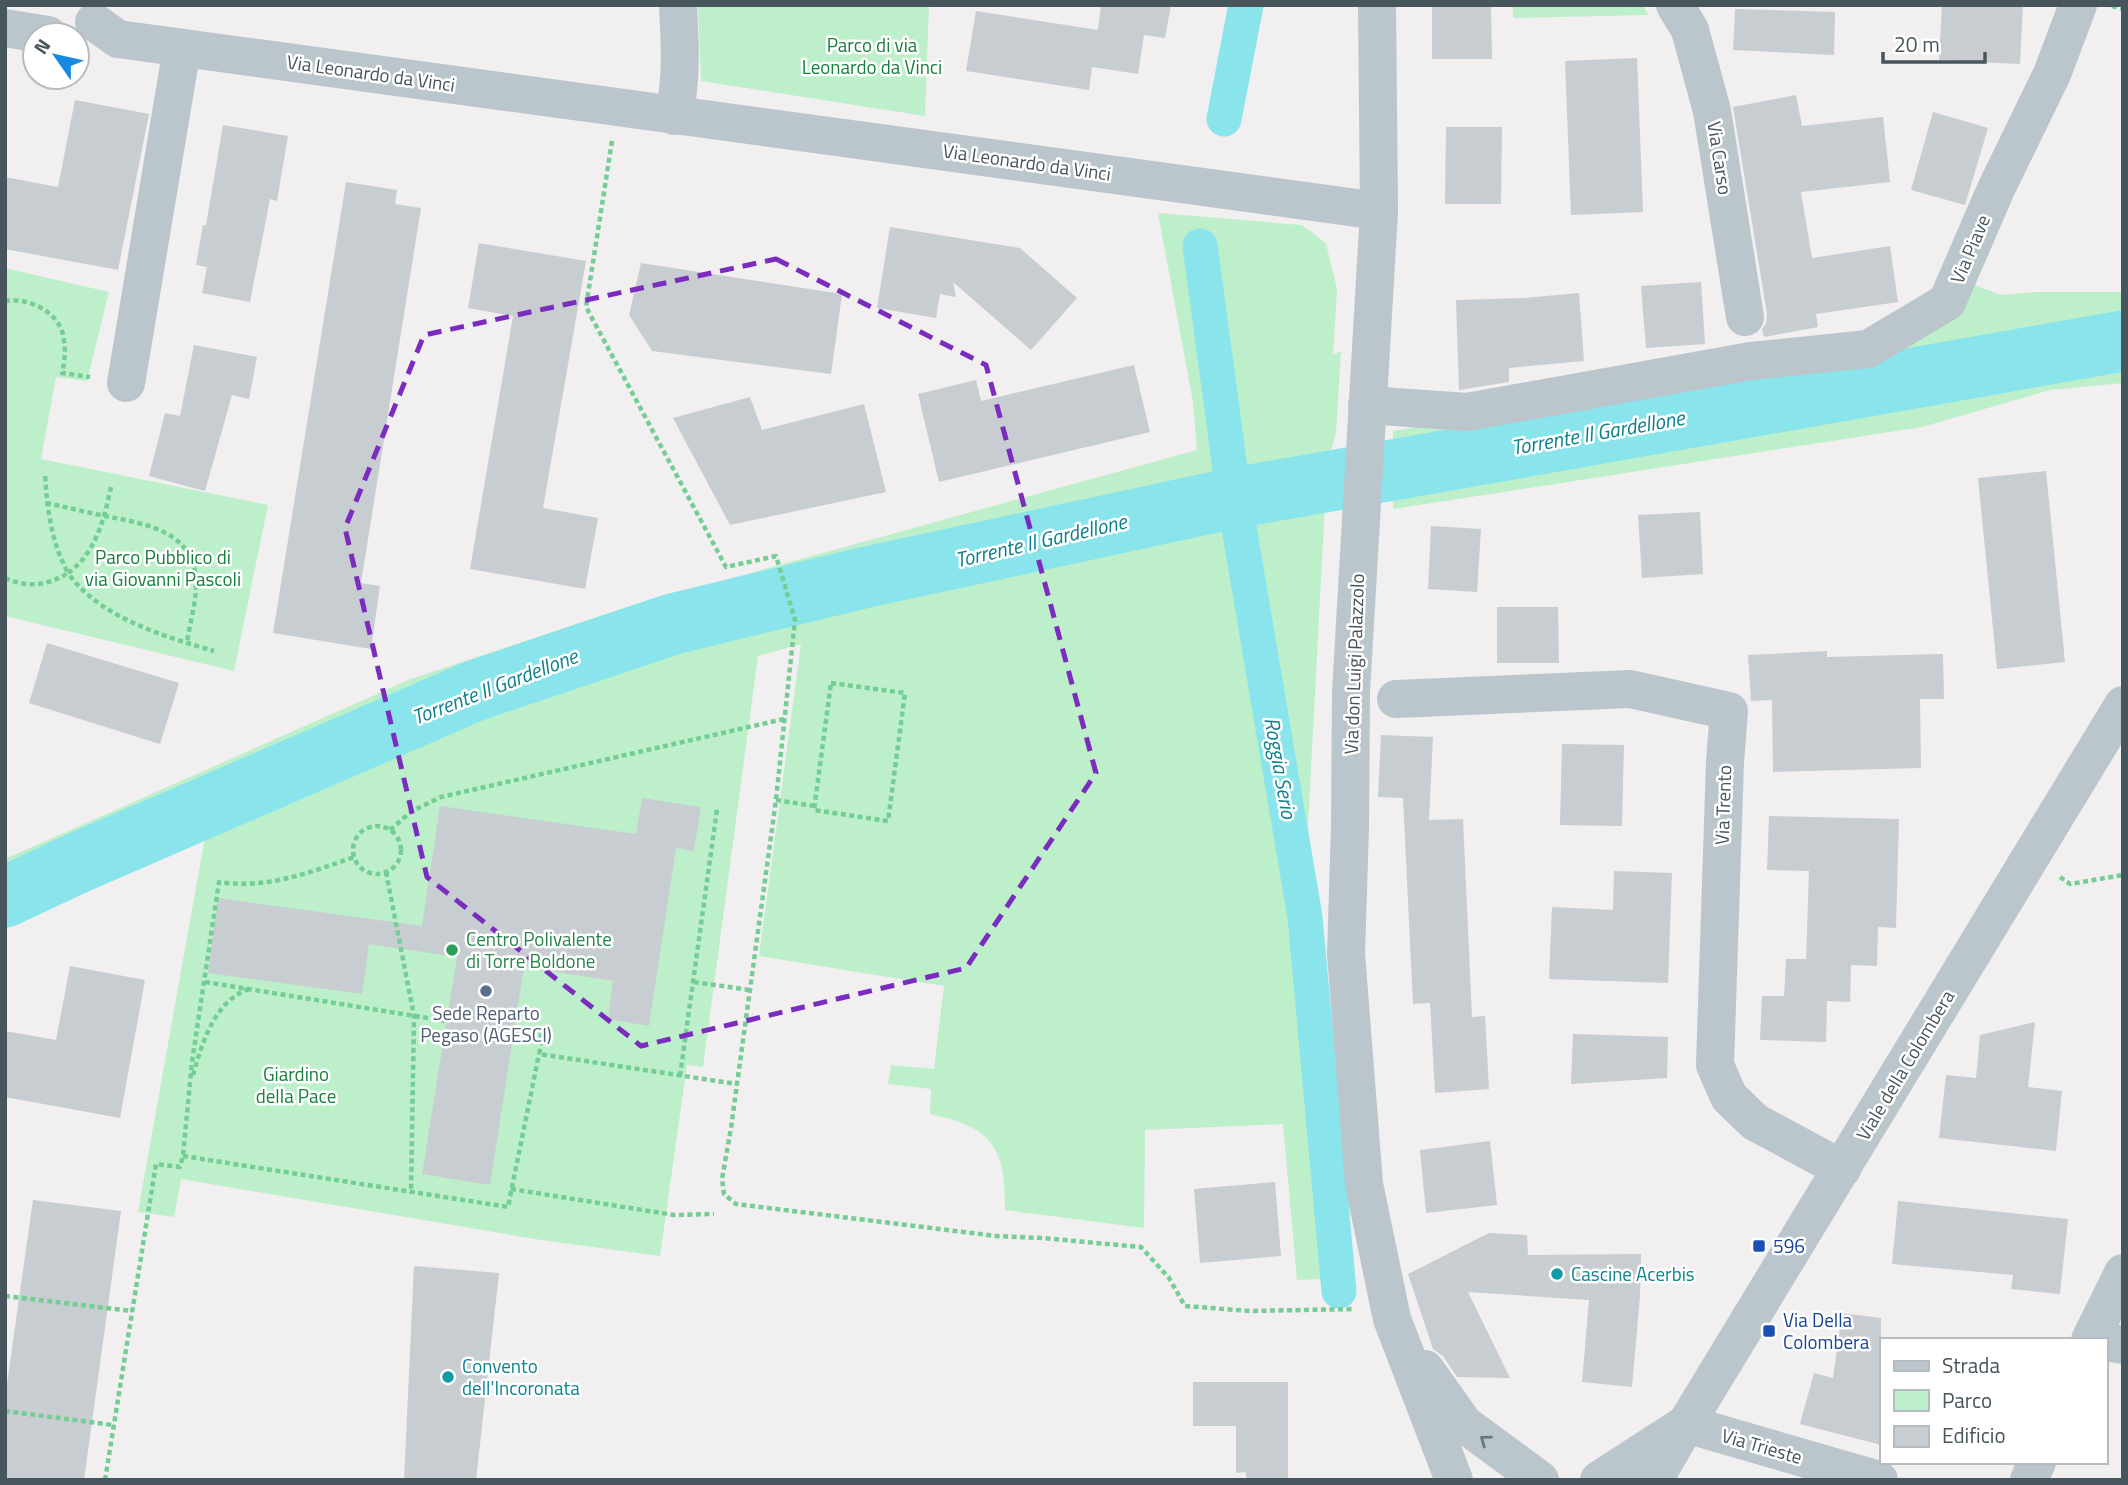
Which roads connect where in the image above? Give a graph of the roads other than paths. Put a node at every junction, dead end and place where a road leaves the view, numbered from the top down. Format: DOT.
graph roads {
  1 [pos="678,5"];
  2 [pos="1377,5"];
  3 [pos="1675,5"];
  4 [pos="2078,5"];
  5 [pos="91,23"];
  6 [pos="182,48"];
  7 [pos="674,116"];
  8 [pos="1378,211"];
  9 [pos="1745,317"];
  10 [pos="126,383"];
  11 [pos="1366,423"];
  12 [pos="1396,699"];
  13 [pos="2123,705"];
  14 [pos="1842,1169"];
  15 [pos="2123,1273"];
  16 [pos="1378,1314"];
  17 [pos="2091,1338"];
  18 [pos="1686,1424"];
  19 [pos="2036,1464"];
  20 [pos="1454,1480"];
  21 [pos="1540,1480"];
  22 [pos="1599,1480"];
  23 [pos="1654,1480"];
  24 [pos="1879,1480"];
  25 [pos="2029,1480"];
  1 -- 7 [label="street"];
  2 -- 8 [label="street, Via don Luigi Palazzolo"];
  3 -- 9 [label="street, Via Carso"];
  4 -- 11 [label="street, Via Piave"];
  5 -- 6 [label="street, Via Leonardo da Vinci"];
  6 -- 7 [label="street, Via Leonardo da Vinci"];
  6 -- 10 [label="street"];
  7 -- 8 [label="street, Via Leonardo da Vinci"];
  8 -- 11 [label="street, Via don Luigi Palazzolo"];
  11 -- 16 [label="street, Via don Luigi Palazzolo"];
  12 -- 14 [label="street, Via Trento"];
  13 -- 14 [label="street, Viale della Colombera"];
  14 -- 18 [label="street, Viale della Colombera"];
  15 -- 17 [label="street"];
  16 -- 20 [label="street, Via don Luigi Palazzolo"];
  21 -- 16 [label="street, Via don Luigi Palazzolo, one-way"];
  18 -- 22 [label="street, Viale della Colombera"];
  18 -- 23 [label="street, Viale della Colombera"];
  18 -- 24 [label="street, Via Trieste"];
  19 -- 25 [label="street"];
}
